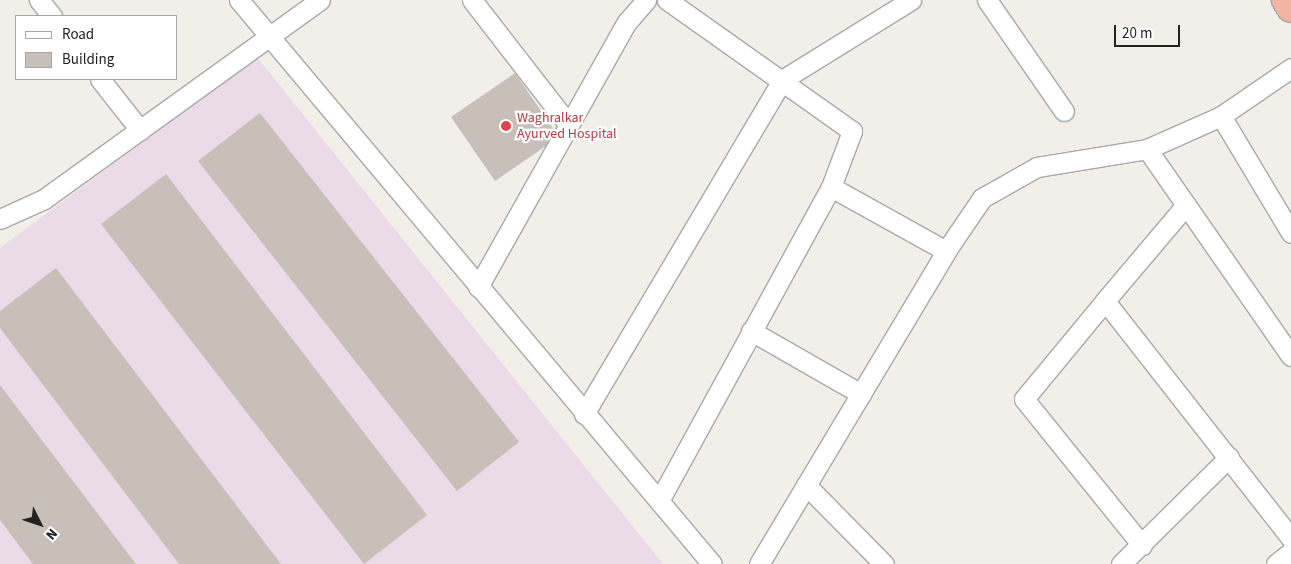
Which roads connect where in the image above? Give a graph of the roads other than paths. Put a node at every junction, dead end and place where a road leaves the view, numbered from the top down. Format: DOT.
graph roads {
  1 [pos="39,0"];
  2 [pos="239,0"];
  3 [pos="320,0"];
  4 [pos="472,0"];
  5 [pos="646,0"];
  6 [pos="667,0"];
  7 [pos="911,0"];
  8 [pos="987,0"];
  9 [pos="1286,0"];
  10 [pos="1291,8"];
  11 [pos="51,15"];
  12 [pos="269,36"];
  13 [pos="1291,68"];
  14 [pos="101,80"];
  15 [pos="782,80"];
  16 [pos="1064,111"];
  17 [pos="1221,116"];
  18 [pos="569,125"];
  19 [pos="140,130"];
  20 [pos="1147,149"];
  21 [pos="831,187"];
  22 [pos="1186,205"];
  23 [pos="0,219"];
  24 [pos="1291,233"];
  25 [pos="946,251"];
  26 [pos="478,287"];
  27 [pos="1104,301"];
  28 [pos="751,331"];
  29 [pos="1291,356"];
  30 [pos="861,394"];
  31 [pos="584,414"];
  32 [pos="1229,457"];
  33 [pos="806,485"];
  34 [pos="659,501"];
  35 [pos="1291,538"];
  36 [pos="1142,545"];
  37 [pos="1291,552"];
  38 [pos="712,564"];
  39 [pos="760,564"];
  40 [pos="884,564"];
  41 [pos="1121,564"];
  42 [pos="1276,564"];
  1 -- 11 [label="street"];
  2 -- 12 [label="street"];
  3 -- 12 [label="street"];
  4 -- 18 [label="street"];
  5 -- 18 [label="street"];
  6 -- 15 [label="street"];
  7 -- 15 [label="street"];
  8 -- 16 [label="street"];
  9 -- 10 [label="highway"];
  12 -- 19 [label="street"];
  12 -- 26 [label="street"];
  13 -- 17 [label="street"];
  14 -- 19 [label="street"];
  15 -- 21 [label="street"];
  15 -- 31 [label="street"];
  17 -- 20 [label="street"];
  17 -- 24 [label="street"];
  18 -- 26 [label="street"];
  19 -- 23 [label="street"];
  20 -- 22 [label="street"];
  20 -- 25 [label="street"];
  21 -- 25 [label="street"];
  21 -- 28 [label="street"];
  22 -- 27 [label="street"];
  22 -- 29 [label="street"];
  25 -- 30 [label="street"];
  26 -- 31 [label="street"];
  27 -- 32 [label="street"];
  27 -- 36 [label="street"];
  28 -- 30 [label="street"];
  28 -- 34 [label="street"];
  30 -- 33 [label="street"];
  31 -- 34 [label="street"];
  32 -- 35 [label="street"];
  32 -- 36 [label="street"];
  33 -- 39 [label="street"];
  33 -- 40 [label="street"];
  34 -- 38 [label="street"];
  36 -- 41 [label="street"];
  37 -- 42 [label="street"];
}
